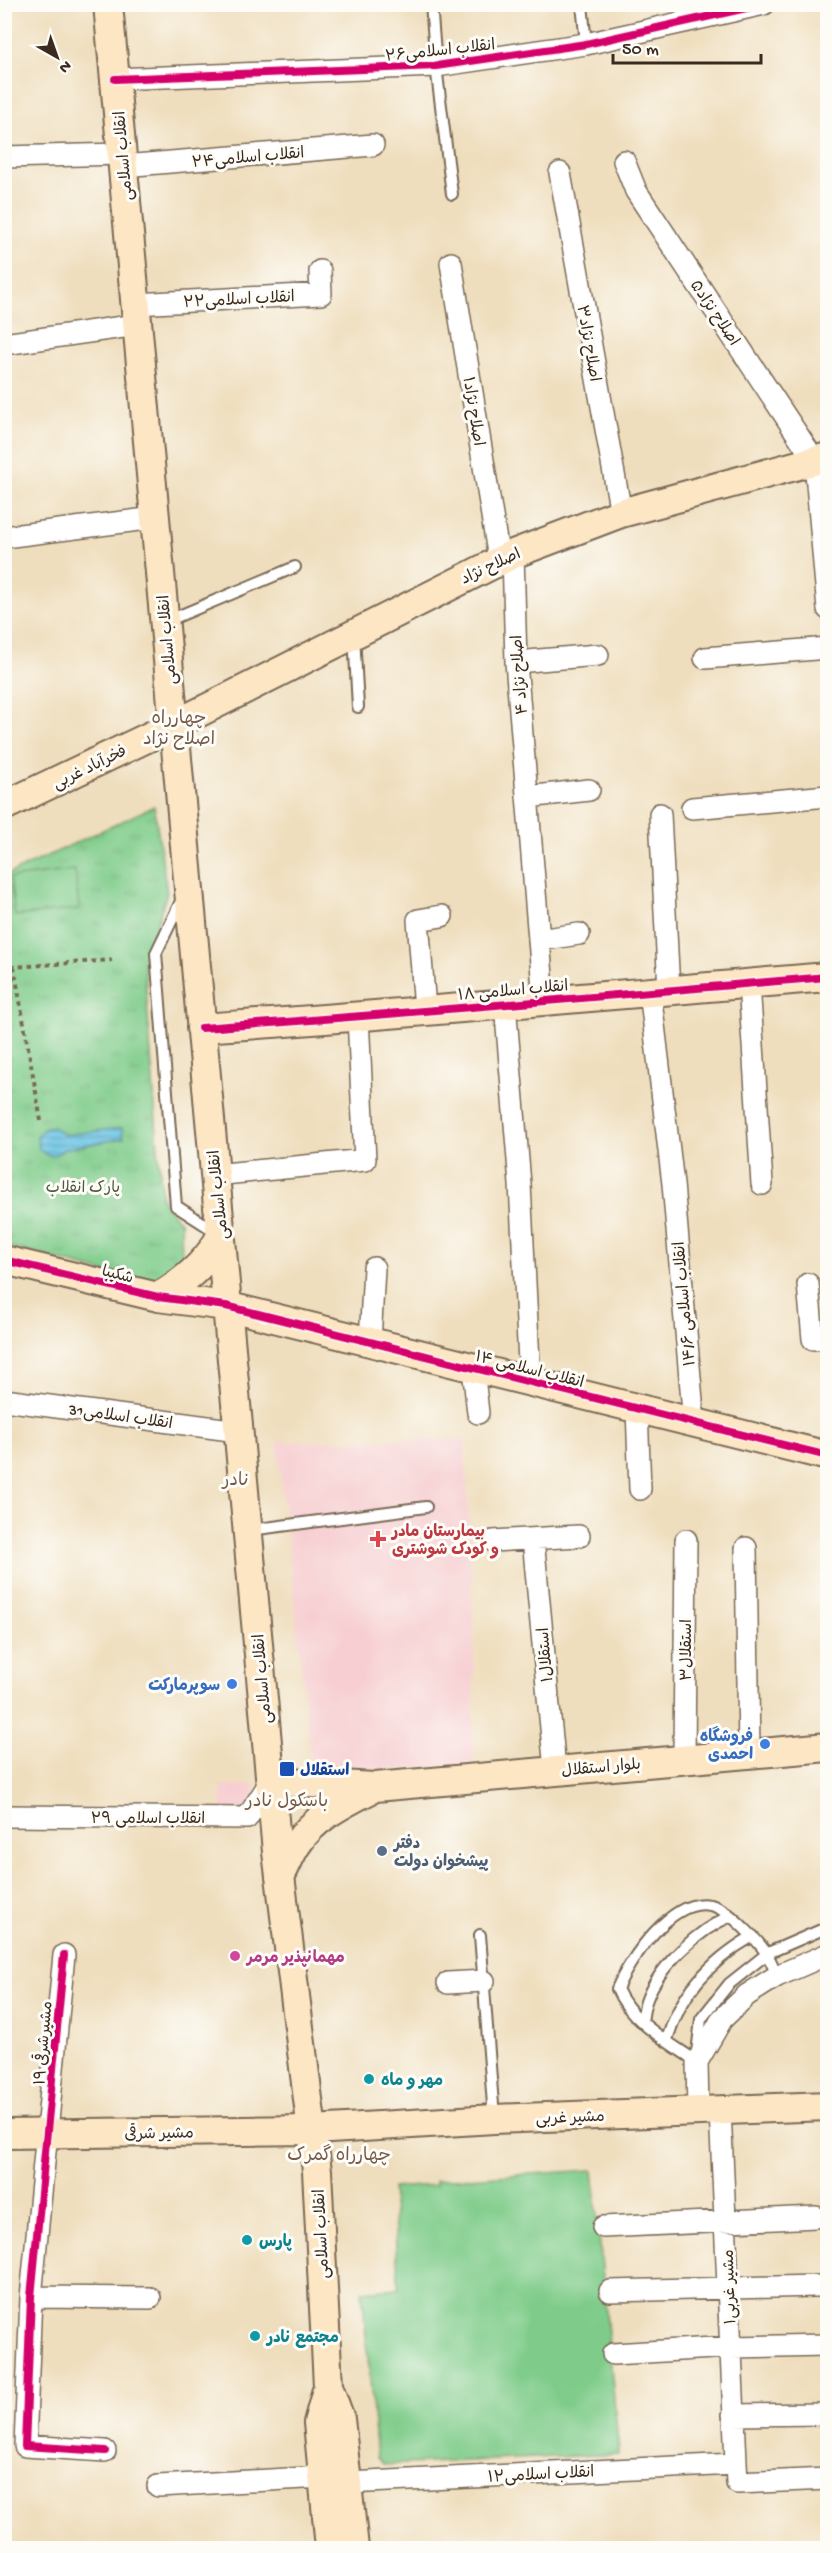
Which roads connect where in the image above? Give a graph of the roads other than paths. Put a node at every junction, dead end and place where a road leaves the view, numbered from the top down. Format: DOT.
graph roads {
  1 [pos="108,4"];
  2 [pos="431,4"];
  3 [pos="582,4"];
  4 [pos="764,4"];
  5 [pos="586,44"];
  6 [pos="436,66"];
  7 [pos="115,80"];
  8 [pos="373,146"];
  9 [pos="4,157"];
  10 [pos="122,160"];
  11 [pos="624,161"];
  12 [pos="560,173"];
  13 [pos="452,194"];
  14 [pos="451,263"];
  15 [pos="320,272"];
  16 [pos="136,315"];
  17 [pos="4,344"];
  18 [pos="821,459"];
  19 [pos="621,513"];
  20 [pos="155,518"];
  21 [pos="4,537"];
  22 [pos="506,556"];
  23 [pos="295,567"];
  24 [pos="828,609"];
  25 [pos="164,622"];
  26 [pos="354,632"];
  27 [pos="828,648"];
  28 [pos="598,655"];
  29 [pos="705,658"];
  30 [pos="516,662"];
  31 [pos="358,707"];
  32 [pos="174,725"];
  33 [pos="589,790"];
  34 [pos="527,796"];
  35 [pos="828,796"];
  36 [pos="4,806"];
  37 [pos="693,808"];
  38 [pos="660,814"];
  39 [pos="188,886"];
  40 [pos="442,916"];
  41 [pos="579,934"];
  42 [pos="539,940"];
  43 [pos="828,977"];
  44 [pos="749,983"];
  45 [pos="659,991"];
  46 [pos="544,1000"];
  47 [pos="505,1003"];
  48 [pos="425,1010"];
  49 [pos="358,1017"];
  50 [pos="201,1028"];
  51 [pos="214,1175"];
  52 [pos="762,1184"];
  53 [pos="221,1236"];
  54 [pos="4,1260"];
  55 [pos="374,1268"];
  56 [pos="808,1284"];
  57 [pos="158,1297"];
  58 [pos="226,1306"];
  59 [pos="828,1338"];
  60 [pos="370,1342"];
  61 [pos="473,1368"];
  62 [pos="530,1382"];
  63 [pos="4,1400"];
  64 [pos="637,1409"];
  65 [pos="478,1413"];
  66 [pos="694,1423"];
  67 [pos="238,1431"];
  68 [pos="828,1456"];
  69 [pos="640,1489"];
  70 [pos="426,1508"];
  71 [pos="247,1531"];
  72 [pos="579,1536"];
  73 [pos="533,1539"];
  74 [pos="686,1540"];
  75 [pos="493,1542"];
  76 [pos="746,1548"];
  77 [pos="828,1747"];
  78 [pos="749,1753"];
  79 [pos="684,1759"];
  80 [pos="555,1770"];
  81 [pos="271,1781"];
  82 [pos="375,1787"];
  83 [pos="4,1816"];
  84 [pos="280,1877"];
  85 [pos="731,1916"];
  86 [pos="828,1928"];
  87 [pos="480,1935"];
  88 [pos="753,1936"];
  89 [pos="768,1953"];
  90 [pos="828,1953"];
  91 [pos="64,1955"];
  92 [pos="777,1976"];
  93 [pos="484,1981"];
  94 [pos="448,1983"];
  95 [pos="642,2022"];
  96 [pos="666,2040"];
  97 [pos="697,2062"];
  98 [pos="828,2106"];
  99 [pos="709,2111"];
  100 [pos="494,2119"];
  101 [pos="313,2130"];
  102 [pos="4,2134"];
  103 [pos="47,2134"];
  104 [pos="816,2217"];
  105 [pos="725,2222"];
  106 [pos="603,2227"];
  107 [pos="817,2286"];
  108 [pos="728,2287"];
  109 [pos="610,2291"];
  110 [pos="31,2297"];
  111 [pos="150,2298"];
  112 [pos="827,2345"];
  113 [pos="730,2347"];
  114 [pos="613,2354"];
  115 [pos="828,2414"];
  116 [pos="734,2415"];
  117 [pos="105,2451"];
  118 [pos="735,2463"];
  119 [pos="828,2479"];
  120 [pos="335,2480"];
  121 [pos="158,2486"];
  122 [pos="330,2548"];
  123 [pos="354,2548"];
  1 -- 7 [label="main road, انقلاب اسلامی"];
  2 -- 6 [label="lane"];
  3 -- 5 [label="lane"];
  4 -- 5 [label="street, انقلاب اسلامی۲۶"];
  5 -- 6 [label="street, انقلاب اسلامی۲۶"];
  6 -- 7 [label="street, انقلاب اسلامی۲۶"];
  6 -- 13 [label="lane"];
  7 -- 10 [label="main road, انقلاب اسلامی"];
  8 -- 10 [label="street, انقلاب اسلامی۲۴"];
  9 -- 10 [label="street, انقلاب اسلامی۲۴"];
  10 -- 16 [label="main road, انقلاب اسلامی"];
  11 -- 18 [label="street, اصلاح نژاد۵"];
  12 -- 19 [label="street, اصلاح نژاد۳"];
  14 -- 22 [label="street, اصلاح نژاد۱"];
  15 -- 16 [label="street, انقلاب اسلامی۲۲"];
  16 -- 17 [label="street"];
  16 -- 20 [label="main road, انقلاب اسلامی"];
  18 -- 19 [label="main road, اصلاح نژاد"];
  18 -- 24 [label="street"];
  19 -- 22 [label="main road, اصلاح نژاد"];
  20 -- 21 [label="street"];
  20 -- 25 [label="main road, انقلاب اسلامی"];
  22 -- 26 [label="main road, اصلاح نژاد"];
  22 -- 30 [label="street, ۴ اصلاح نژاد"];
  23 -- 25 [label="lane"];
  25 -- 32 [label="main road, انقلاب اسلامی"];
  26 -- 31 [label="lane"];
  26 -- 32 [label="main road, اصلاح نژاد"];
  27 -- 29 [label="street"];
  28 -- 30 [label="street"];
  30 -- 34 [label="street, ۴ اصلاح نژاد"];
  32 -- 36 [label="main road, فخرآباد غربی"];
  32 -- 39 [label="main road, انقلاب اسلامی"];
  33 -- 34 [label="street"];
  34 -- 42 [label="street, ۴ اصلاح نژاد"];
  35 -- 37 [label="street"];
  38 -- 45 [label="street, ۱۴/۶ انقلاب اسلامی"];
  39 -- 50 [label="main road, انقلاب اسلامی"];
  39 -- 53 [label="lane"];
  40 -- 48 [label="street"];
  41 -- 42 [label="street"];
  42 -- 46 [label="street, ۴ اصلاح نژاد"];
  43 -- 44 [label="main road, ۱۸ انقلاب اسلامی"];
  44 -- 45 [label="main road, ۱۸ انقلاب اسلامی"];
  44 -- 52 [label="street"];
  45 -- 46 [label="main road, ۱۸ انقلاب اسلامی"];
  45 -- 66 [label="street, ۱۴/۶ انقلاب اسلامی"];
  46 -- 47 [label="main road, ۱۸ انقلاب اسلامی"];
  47 -- 48 [label="main road, ۱۸ انقلاب اسلامی"];
  47 -- 62 [label="street"];
  48 -- 49 [label="main road, ۱۸ انقلاب اسلامی"];
  49 -- 50 [label="main road, ۱۸ انقلاب اسلامی"];
  49 -- 51 [label="street"];
  50 -- 51 [label="main road, انقلاب اسلامی"];
  51 -- 53 [label="main road, انقلاب اسلامی"];
  53 -- 57 [label="main road"];
  53 -- 58 [label="main road, انقلاب اسلامی"];
  54 -- 57 [label="main road, شکیبا"];
  55 -- 60 [label="street"];
  56 -- 59 [label="street"];
  57 -- 58 [label="main road, شکیبا"];
  58 -- 60 [label="main road, ۱۴ انقلاب اسلامی"];
  58 -- 67 [label="main road, انقلاب اسلامی"];
  60 -- 61 [label="main road, ۱۴ انقلاب اسلامی"];
  61 -- 62 [label="main road, ۱۴ انقلاب اسلامی"];
  61 -- 65 [label="street"];
  62 -- 64 [label="main road, ۱۴ انقلاب اسلامی"];
  63 -- 67 [label="street, 31انقلاب اسلامی"];
  64 -- 66 [label="main road, ۱۴ انقلاب اسلامی"];
  64 -- 69 [label="street"];
  66 -- 68 [label="main road, ۱۴ انقلاب اسلامی"];
  67 -- 71 [label="main road, انقلاب اسلامی"];
  70 -- 71 [label="lane"];
  71 -- 81 [label="main road, انقلاب اسلامی"];
  72 -- 73 [label="street"];
  73 -- 75 [label="street"];
  73 -- 80 [label="street, استقلال۱"];
  74 -- 79 [label="street, استقلال۳"];
  76 -- 78 [label="street"];
  77 -- 78 [label="main road, بلوار استقلال"];
  78 -- 79 [label="main road, بلوار استقلال"];
  79 -- 80 [label="main road, بلوار استقلال"];
  80 -- 82 [label="main road, بلوار استقلال"];
  81 -- 82 [label="main road, بلوار استقلال"];
  81 -- 83 [label="street, انقلاب اسلامی ۲۹"];
  81 -- 84 [label="main road, انقلاب اسلامی"];
  82 -- 84 [label="main road"];
  84 -- 101 [label="main road, انقلاب اسلامی"];
  85 -- 88 [label="lane"];
  85 -- 95 [label="lane"];
  85 -- 95 [label="lane"];
  86 -- 89 [label="lane"];
  87 -- 93 [label="lane"];
  88 -- 89 [label="lane"];
  88 -- 96 [label="lane"];
  89 -- 92 [label="lane"];
  89 -- 97 [label="lane"];
  90 -- 92 [label="street"];
  91 -- 103 [label="street, مشیرشرقی ۱۹"];
  92 -- 97 [label="street"];
  93 -- 94 [label="street"];
  93 -- 100 [label="lane"];
  95 -- 96 [label="lane"];
  96 -- 97 [label="lane"];
  97 -- 99 [label="street, مشیر غربی۱"];
  98 -- 99 [label="main road, مشیر غربی"];
  99 -- 100 [label="main road, مشیر غربی"];
  99 -- 105 [label="street, مشیر غربی۱"];
  100 -- 101 [label="main road, مشیر غربی"];
  101 -- 103 [label="main road, مشیر شرقی"];
  101 -- 120 [label="main road, انقلاب اسلامی"];
  102 -- 103 [label="main road, مشیر شرقی"];
  103 -- 110 [label="street, مشیرشرقی ۱۹"];
  104 -- 105 [label="street"];
  105 -- 106 [label="street"];
  105 -- 108 [label="street, مشیر غربی۱"];
  107 -- 108 [label="street"];
  108 -- 109 [label="street"];
  108 -- 113 [label="street, مشیر غربی۱"];
  110 -- 111 [label="street"];
  110 -- 117 [label="street, مشیرشرقی ۱۹"];
  112 -- 113 [label="street"];
  113 -- 114 [label="street"];
  113 -- 116 [label="street, مشیر غربی۱"];
  115 -- 116 [label="street"];
  116 -- 118 [label="street, مشیر غربی۱"];
  118 -- 119 [label="street"];
  118 -- 120 [label="street, انقلاب اسلامی۱۲"];
  120 -- 121 [label="street, انقلاب اسلامی۱۲"];
  120 -- 122 [label="main road, انقلاب اسلامی"];
  120 -- 123 [label="main road, انقلاب اسلامی"];
}
